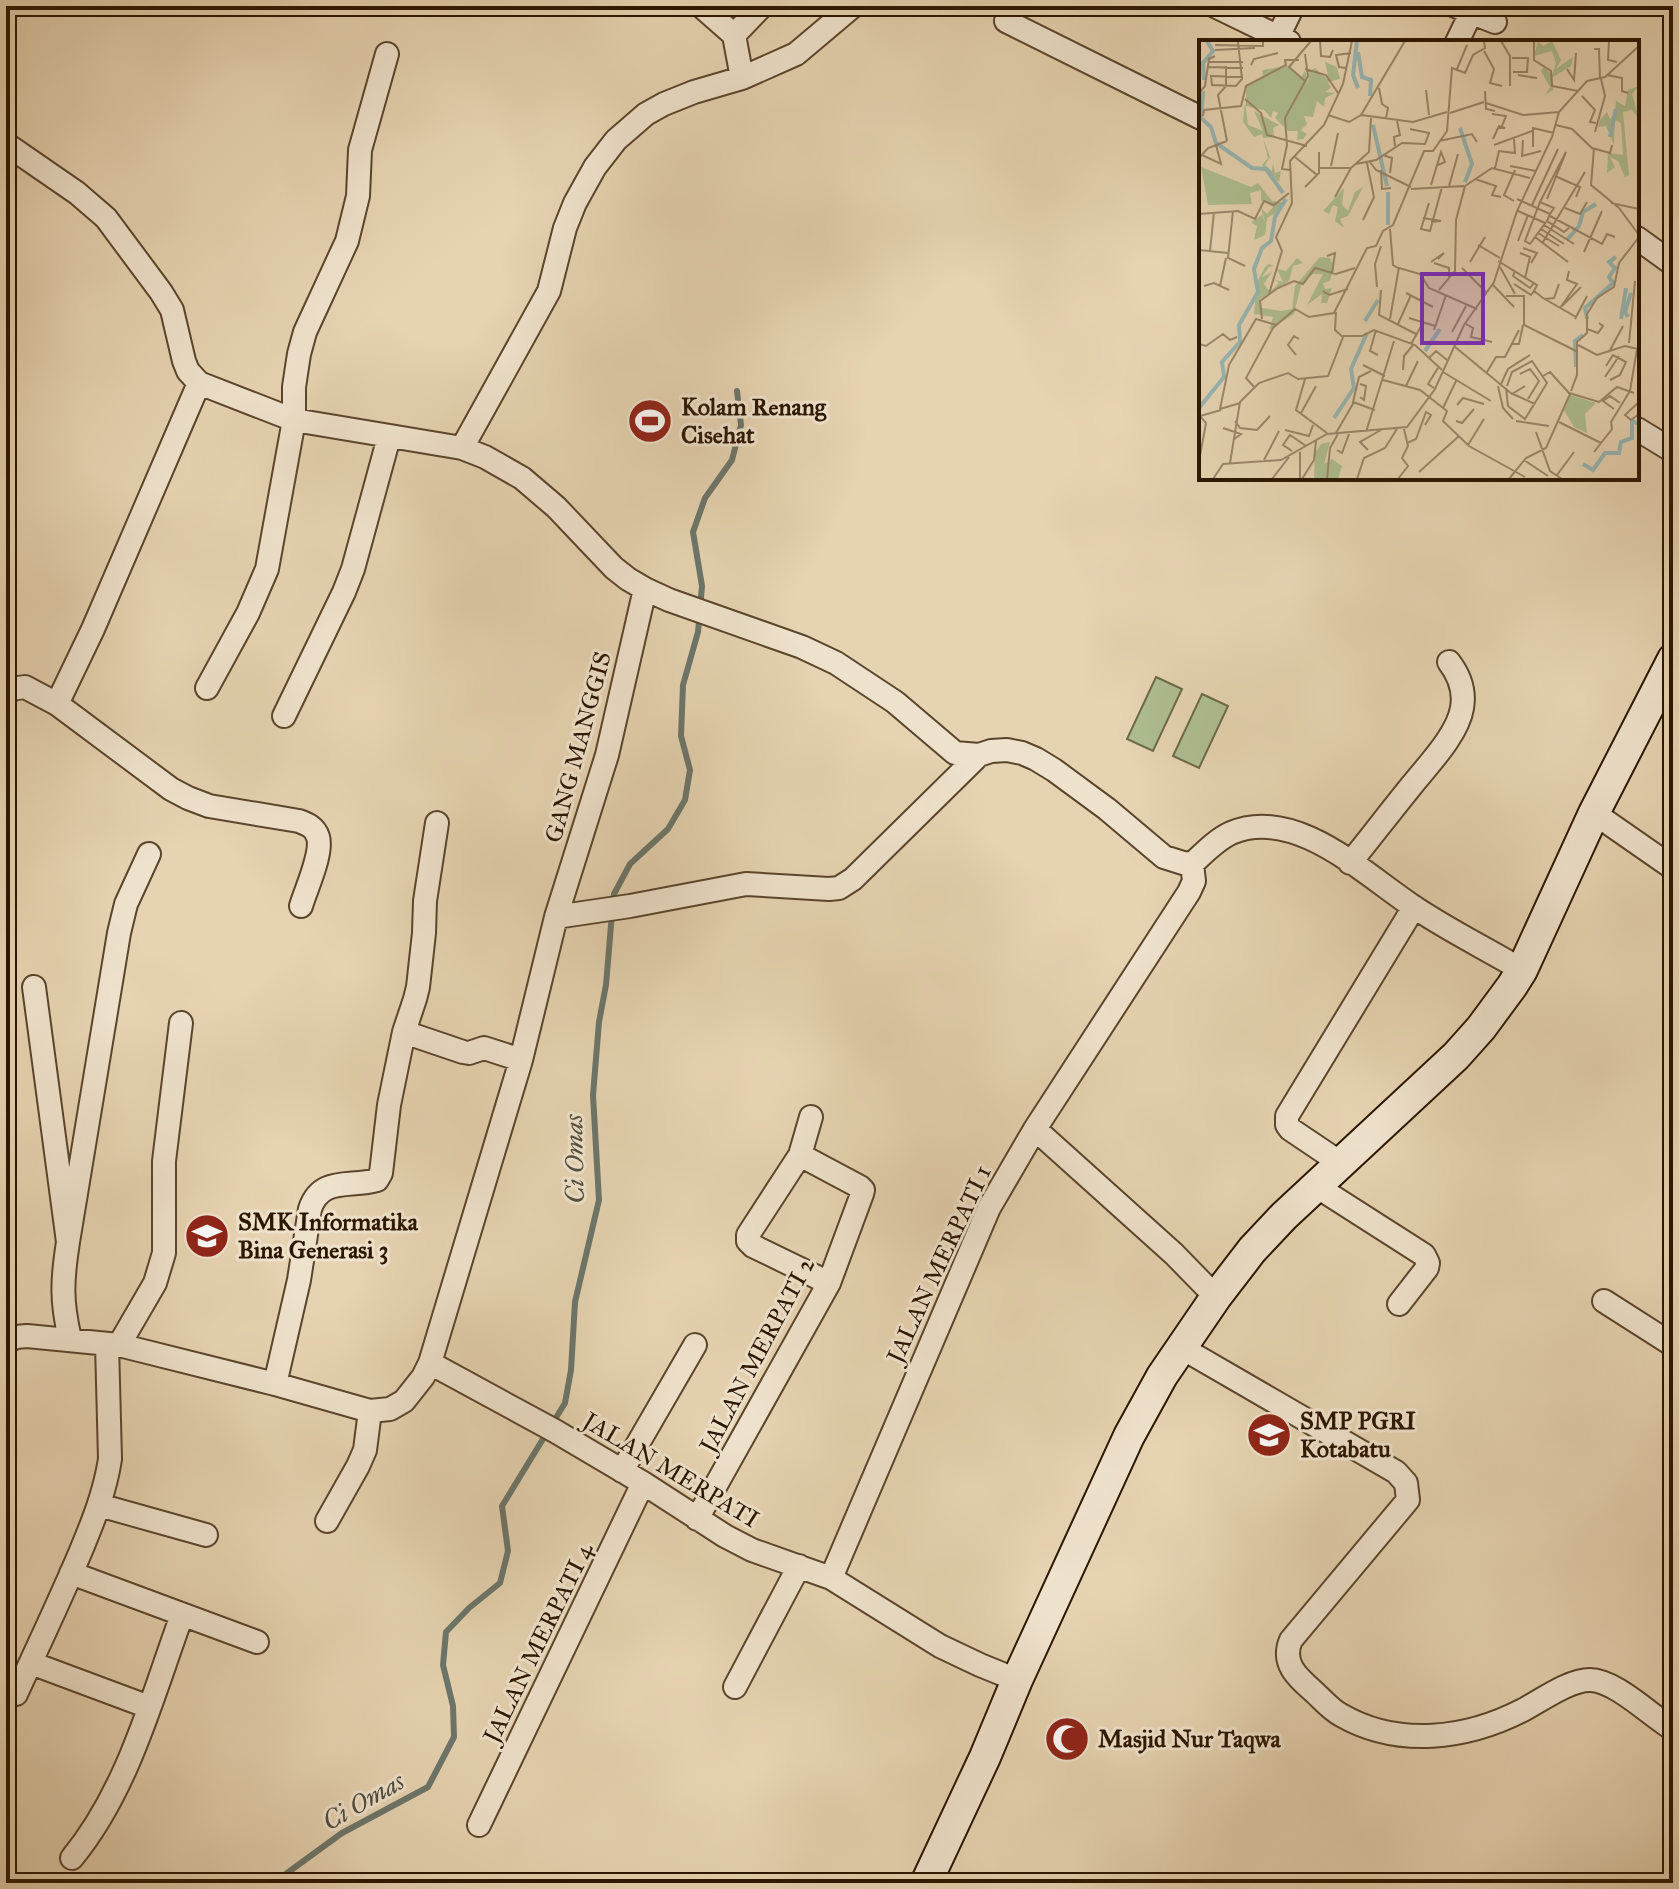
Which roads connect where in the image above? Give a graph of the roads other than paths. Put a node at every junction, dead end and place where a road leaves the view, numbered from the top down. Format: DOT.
graph roads {
  1 [pos="701,6"];
  2 [pos="762,6"];
  3 [pos="853,6"];
  4 [pos="1013,6"];
  5 [pos="1215,6"];
  6 [pos="1293,6"];
  7 [pos="1463,9"];
  8 [pos="1495,22"];
  9 [pos="734,35"];
  10 [pos="1284,40"];
  11 [pos="1457,40"];
  12 [pos="387,54"];
  13 [pos="742,78"];
  14 [pos="1199,117"];
  15 [pos="6,144"];
  16 [pos="1639,239"];
  17 [pos="1673,264"];
  18 [pos="199,383"];
  19 [pos="294,420"];
  20 [pos="1639,430"];
  21 [pos="389,437"];
  22 [pos="462,448"];
  23 [pos="1673,451"];
  24 [pos="645,589"];
  25 [pos="1673,659"];
  26 [pos="1449,662"];
  27 [pos="207,688"];
  28 [pos="6,695"];
  29 [pos="57,704"];
  30 [pos="284,716"];
  31 [pos="979,755"];
  32 [pos="1594,813"];
  33 [pos="437,823"];
  34 [pos="149,854"];
  35 [pos="1350,863"];
  36 [pos="1192,864"];
  37 [pos="1673,868"];
  38 [pos="301,906"];
  39 [pos="1414,907"];
  40 [pos="556,917"];
  41 [pos="1522,970"];
  42 [pos="34,987"];
  43 [pos="181,1023"];
  44 [pos="404,1032"];
  45 [pos="521,1060"];
  46 [pos="811,1117"];
  47 [pos="1035,1129"];
  48 [pos="800,1155"];
  49 [pos="1342,1164"];
  50 [pos="1316,1186"];
  51 [pos="68,1242"];
  52 [pos="829,1283"];
  53 [pos="1216,1297"];
  54 [pos="1604,1301"];
  55 [pos="1399,1304"];
  56 [pos="9,1337"];
  57 [pos="70,1339"];
  58 [pos="113,1344"];
  59 [pos="695,1345"];
  60 [pos="1673,1345"];
  61 [pos="1182,1348"];
  62 [pos="430,1363"];
  63 [pos="275,1384"];
  64 [pos="370,1411"];
  65 [pos="622,1471"];
  66 [pos="643,1483"];
  67 [pos="99,1505"];
  68 [pos="697,1519"];
  69 [pos="327,1521"];
  70 [pos="206,1535"];
  71 [pos="799,1566"];
  72 [pos="71,1573"];
  73 [pos="831,1578"];
  74 [pos="182,1615"];
  75 [pos="257,1642"];
  76 [pos="31,1663"];
  77 [pos="1017,1680"];
  78 [pos="735,1687"];
  79 [pos="16,1694"];
  80 [pos="149,1707"];
  81 [pos="1673,1729"];
  82 [pos="479,1825"];
  83 [pos="72,1858"];
  84 [pos="926,1883"];
  1 -- 9 [label="street"];
  2 -- 9 [label="street"];
  3 -- 13 [label="street"];
  4 -- 14 [label="street"];
  5 -- 10 [label="street"];
  6 -- 10 [label="street"];
  7 -- 8 [label="street"];
  7 -- 11 [label="street"];
  9 -- 13 [label="street"];
  12 -- 19 [label="street"];
  13 -- 22 [label="street"];
  15 -- 18 [label="street"];
  16 -- 17 [label="street"];
  18 -- 19 [label="street"];
  18 -- 29 [label="street"];
  19 -- 21 [label="street"];
  19 -- 27 [label="street"];
  20 -- 23 [label="street"];
  21 -- 22 [label="street"];
  21 -- 30 [label="street"];
  22 -- 24 [label="street"];
  24 -- 31 [label="street"];
  24 -- 40 [label="street, GANG MANGGIS"];
  25 -- 32 [label="main road"];
  26 -- 35 [label="street"];
  28 -- 29 [label="street"];
  29 -- 38 [label="street"];
  31 -- 36 [label="street"];
  31 -- 40 [label="street"];
  32 -- 37 [label="street"];
  32 -- 41 [label="main road"];
  33 -- 44 [label="street"];
  34 -- 51 [label="street"];
  35 -- 36 [label="street"];
  35 -- 39 [label="street"];
  36 -- 47 [label="street, JALAN MERPATI 1"];
  39 -- 41 [label="street"];
  39 -- 49 [label="street"];
  40 -- 45 [label="street, GANG MANGGIS"];
  41 -- 49 [label="main road"];
  42 -- 51 [label="street"];
  43 -- 58 [label="street"];
  44 -- 45 [label="street"];
  44 -- 63 [label="street"];
  45 -- 62 [label="street, GANG MANGGIS"];
  46 -- 48 [label="street"];
  47 -- 53 [label="street"];
  47 -- 73 [label="street, JALAN MERPATI 1"];
  48 -- 52 [label="street, JALAN MERPATI 2"];
  48 -- 52 [label="street"];
  49 -- 50 [label="main road"];
  50 -- 53 [label="main road"];
  50 -- 55 [label="street"];
  51 -- 57 [label="street"];
  52 -- 68 [label="street, JALAN MERPATI 2"];
  53 -- 61 [label="main road"];
  54 -- 60 [label="street"];
  56 -- 57 [label="street"];
  57 -- 58 [label="street"];
  58 -- 63 [label="street"];
  58 -- 67 [label="street"];
  59 -- 65 [label="street"];
  61 -- 77 [label="main road"];
  61 -- 81 [label="street"];
  62 -- 64 [label="street, GANG MANGGIS"];
  62 -- 65 [label="street, JALAN MERPATI"];
  63 -- 64 [label="street"];
  64 -- 69 [label="street"];
  65 -- 66 [label="street, JALAN MERPATI"];
  66 -- 68 [label="street, JALAN MERPATI"];
  66 -- 82 [label="street, JALAN MERPATI 4"];
  67 -- 70 [label="street"];
  67 -- 72 [label="street"];
  68 -- 71 [label="street, JALAN MERPATI"];
  71 -- 73 [label="street, JALAN MERPATI"];
  71 -- 78 [label="street"];
  72 -- 74 [label="street"];
  72 -- 76 [label="street"];
  73 -- 77 [label="street, JALAN MERPATI"];
  74 -- 75 [label="street"];
  74 -- 80 [label="street"];
  76 -- 79 [label="street"];
  76 -- 80 [label="street"];
  77 -- 84 [label="main road"];
  80 -- 83 [label="street"];
}
